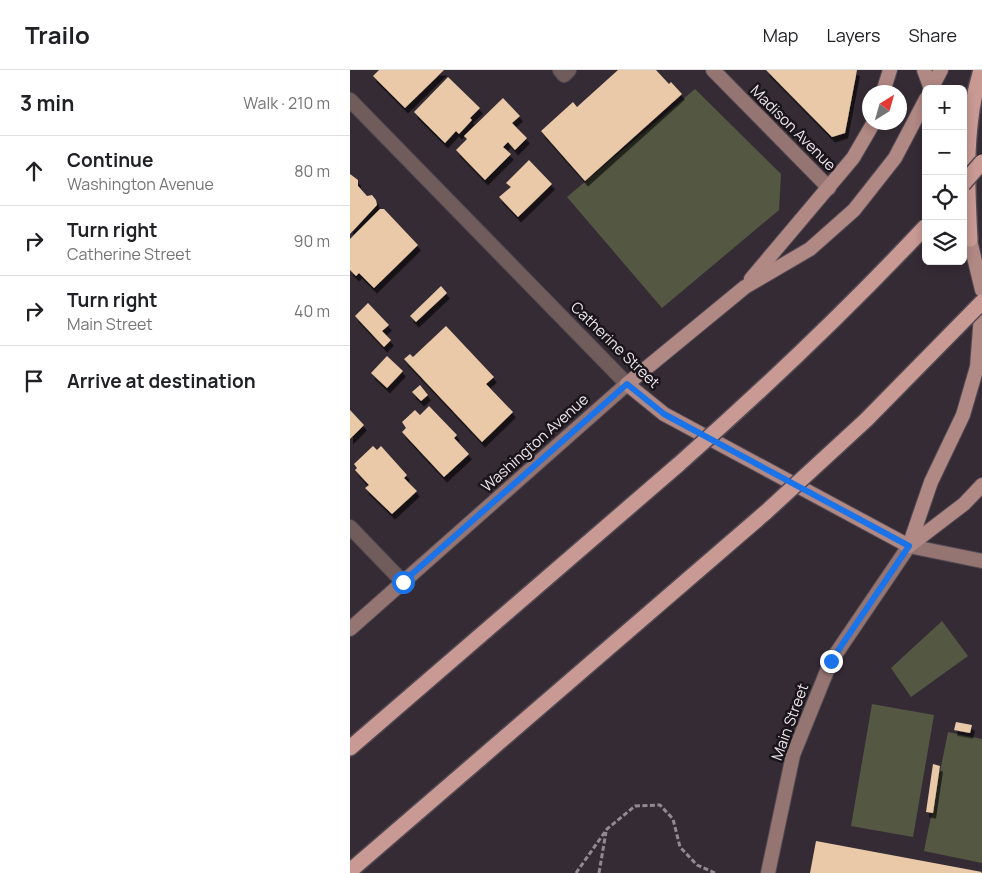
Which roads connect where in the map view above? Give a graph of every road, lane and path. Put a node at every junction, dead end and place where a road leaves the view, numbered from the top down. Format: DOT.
graph roads {
  1 [pos="560,70"];
  2 [pos="569,70"];
  3 [pos="713,70"];
  4 [pos="890,70"];
  5 [pos="924,70"];
  6 [pos="941,70"];
  7 [pos="981,70"];
  8 [pos="885,85"];
  9 [pos="930,85"];
  10 [pos="933,85"];
  11 [pos="350,100"];
  12 [pos="922,107"];
  13 [pos="869,130"];
  14 [pos="982,162"];
  15 [pos="967,179"];
  16 [pos="829,188"];
  17 [pos="965,220"];
  18 [pos="922,230"];
  19 [pos="970,239"];
  20 [pos="745,287"];
  21 [pos="982,290"];
  22 [pos="982,302"];
  23 [pos="627,384"];
  24 [pos="982,485"];
  25 [pos="350,527"];
  26 [pos="909,546"];
  27 [pos="982,561"];
  28 [pos="403,582"];
  29 [pos="350,629"];
  30 [pos="350,748"];
  31 [pos="606,828"];
  32 [pos="350,872"];
  33 [pos="576,873"];
  34 [pos="599,873"];
  35 [pos="715,873"];
  36 [pos="768,873"];
  1 -- 2 [label="street"];
  3 -- 16 [label="main road, Madison Avenue"];
  4 -- 8 [label="main road"];
  5 -- 9 [label="main road"];
  6 -- 10 [label="main road"];
  7 -- 19 [label="highway"];
  11 -- 23 [label="street, Catherine Street"];
  12 -- 20 [label="main road, Washington Avenue"];
  13 -- 16 [label="main road"];
  14 -- 15 [label="highway, bridge"];
  16 -- 20 [label="main road, Washington Avenue"];
  17 -- 19 [label="main road"];
  18 -- 30 [label="highway, bridge"];
  19 -- 21 [label="main road"];
  20 -- 23 [label="main road, Washington Avenue"];
  22 -- 26 [label="main road, Main Street"];
  22 -- 32 [label="highway, bridge"];
  23 -- 26 [label="main road, Catherine Street"];
  23 -- 28 [label="main road, Washington Avenue"];
  24 -- 26 [label="main road, Main Street"];
  25 -- 28 [label="street"];
  26 -- 27 [label="main road"];
  26 -- 36 [label="main road, Main Street"];
  28 -- 29 [label="main road, Washington Avenue"];
  31 -- 33 [label="path"];
  31 -- 34 [label="path"];
  31 -- 35 [label="path"];
}
